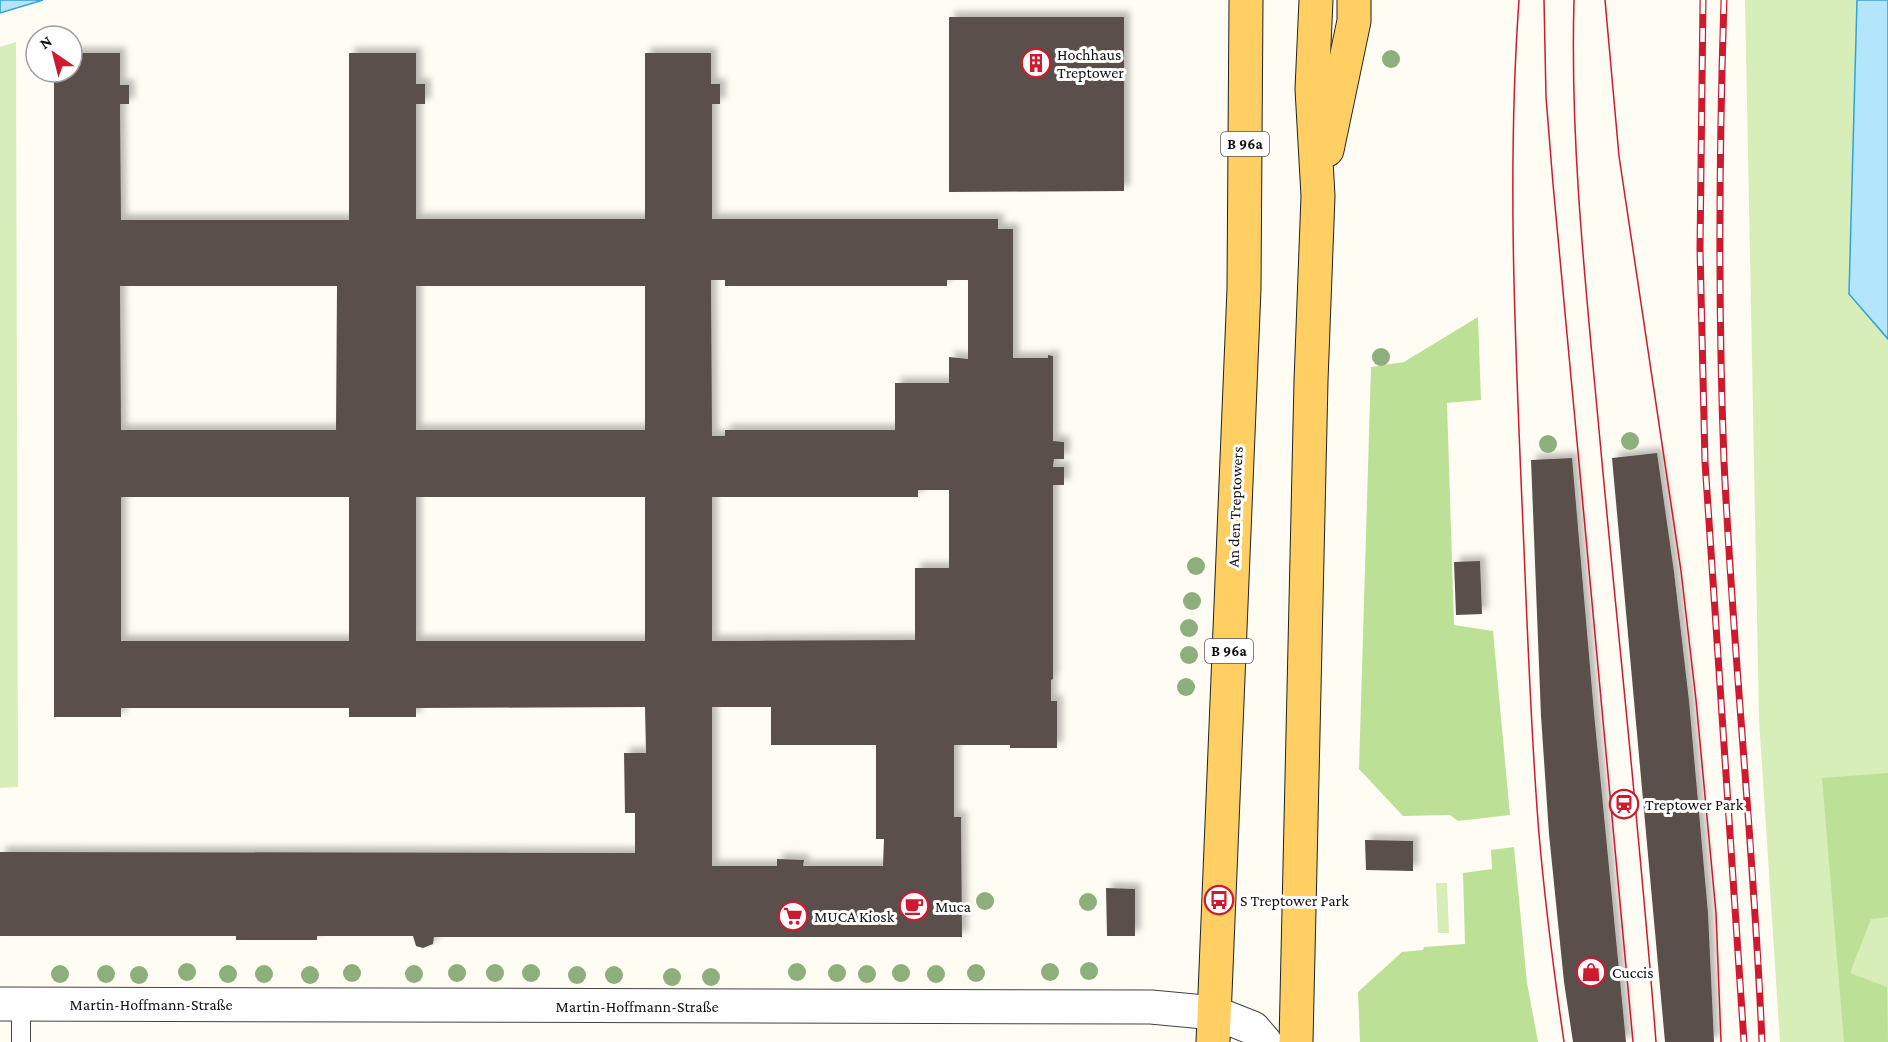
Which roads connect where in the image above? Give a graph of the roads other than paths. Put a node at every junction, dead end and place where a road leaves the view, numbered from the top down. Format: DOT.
graph roads {
  1 [pos="1246,0"];
  2 [pos="1354,10"];
  3 [pos="1316,11"];
  4 [pos="1318,196"];
  5 [pos="10,1004"];
  6 [pos="1214,1028"];
  7 [pos="21,1042"];
  8 [pos="1265,1042"];
  9 [pos="1296,1042"];
  1 -- 6 [label="main road, An den Treptowers / B 96a"];
  2 -- 4 [label="main road"];
  3 -- 4 [label="main road"];
  4 -- 9 [label="main road"];
  5 -- 6 [label="street, Martin-Hoffmann-Straße"];
  5 -- 7 [label="lane"];
  6 -- 8 [label="street, Martin-Hoffmann-Straße"];
}
